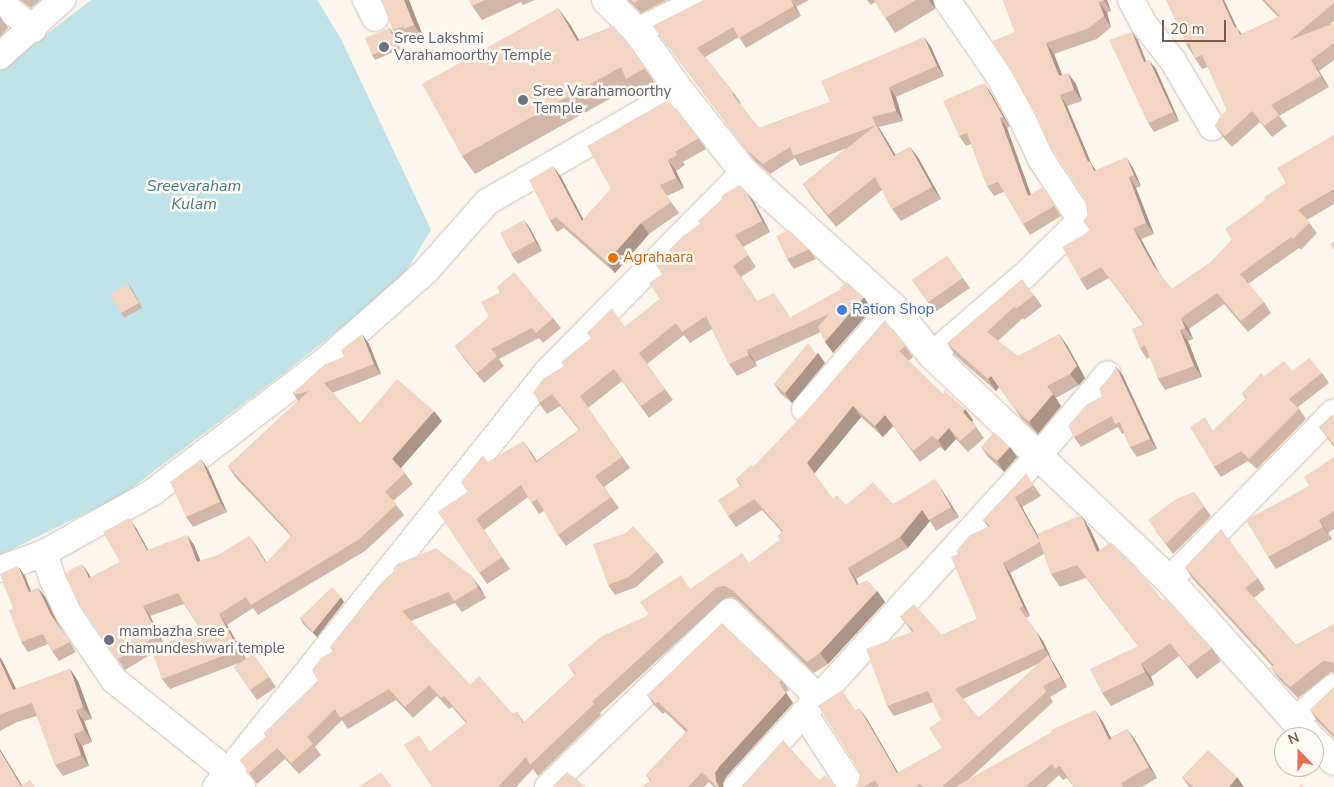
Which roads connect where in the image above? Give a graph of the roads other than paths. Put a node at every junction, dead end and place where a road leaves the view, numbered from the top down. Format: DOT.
graph roads {
  1 [pos="62,0"];
  2 [pos="606,0"];
  3 [pos="701,0"];
  4 [pos="947,0"];
  5 [pos="1131,0"];
  6 [pos="0,2"];
  7 [pos="32,29"];
  8 [pos="636,31"];
  9 [pos="0,56"];
  10 [pos="680,91"];
  11 [pos="1212,127"];
  12 [pos="744,172"];
  13 [pos="893,307"];
  14 [pos="932,355"];
  15 [pos="1108,374"];
  16 [pos="805,410"];
  17 [pos="1334,412"];
  18 [pos="1039,455"];
  19 [pos="44,553"];
  20 [pos="0,569"];
  21 [pos="1169,580"];
  22 [pos="1334,687"];
  23 [pos="811,706"];
  24 [pos="1300,727"];
  25 [pos="1304,727"];
  26 [pos="1324,751"];
  27 [pos="1334,761"];
  28 [pos="229,782"];
  29 [pos="548,787"];
  30 [pos="737,787"];
  31 [pos="852,787"];
  1 -- 7 [label="street"];
  2 -- 8 [label="street"];
  3 -- 8 [label="street"];
  4 -- 14 [label="street"];
  5 -- 11 [label="street"];
  6 -- 7 [label="street"];
  7 -- 9 [label="street"];
  8 -- 10 [label="street"];
  10 -- 12 [label="street"];
  10 -- 19 [label="street"];
  12 -- 13 [label="street"];
  12 -- 28 [label="street"];
  13 -- 14 [label="street"];
  13 -- 16 [label="street"];
  14 -- 18 [label="street"];
  15 -- 18 [label="street"];
  17 -- 21 [label="street"];
  18 -- 21 [label="street"];
  18 -- 23 [label="street"];
  19 -- 20 [label="street"];
  19 -- 28 [label="street"];
  21 -- 24 [label="street"];
  22 -- 25 [label="street"];
  23 -- 29 [label="street"];
  23 -- 30 [label="street"];
  23 -- 31 [label="street"];
  26 -- 27 [label="street"];
}
